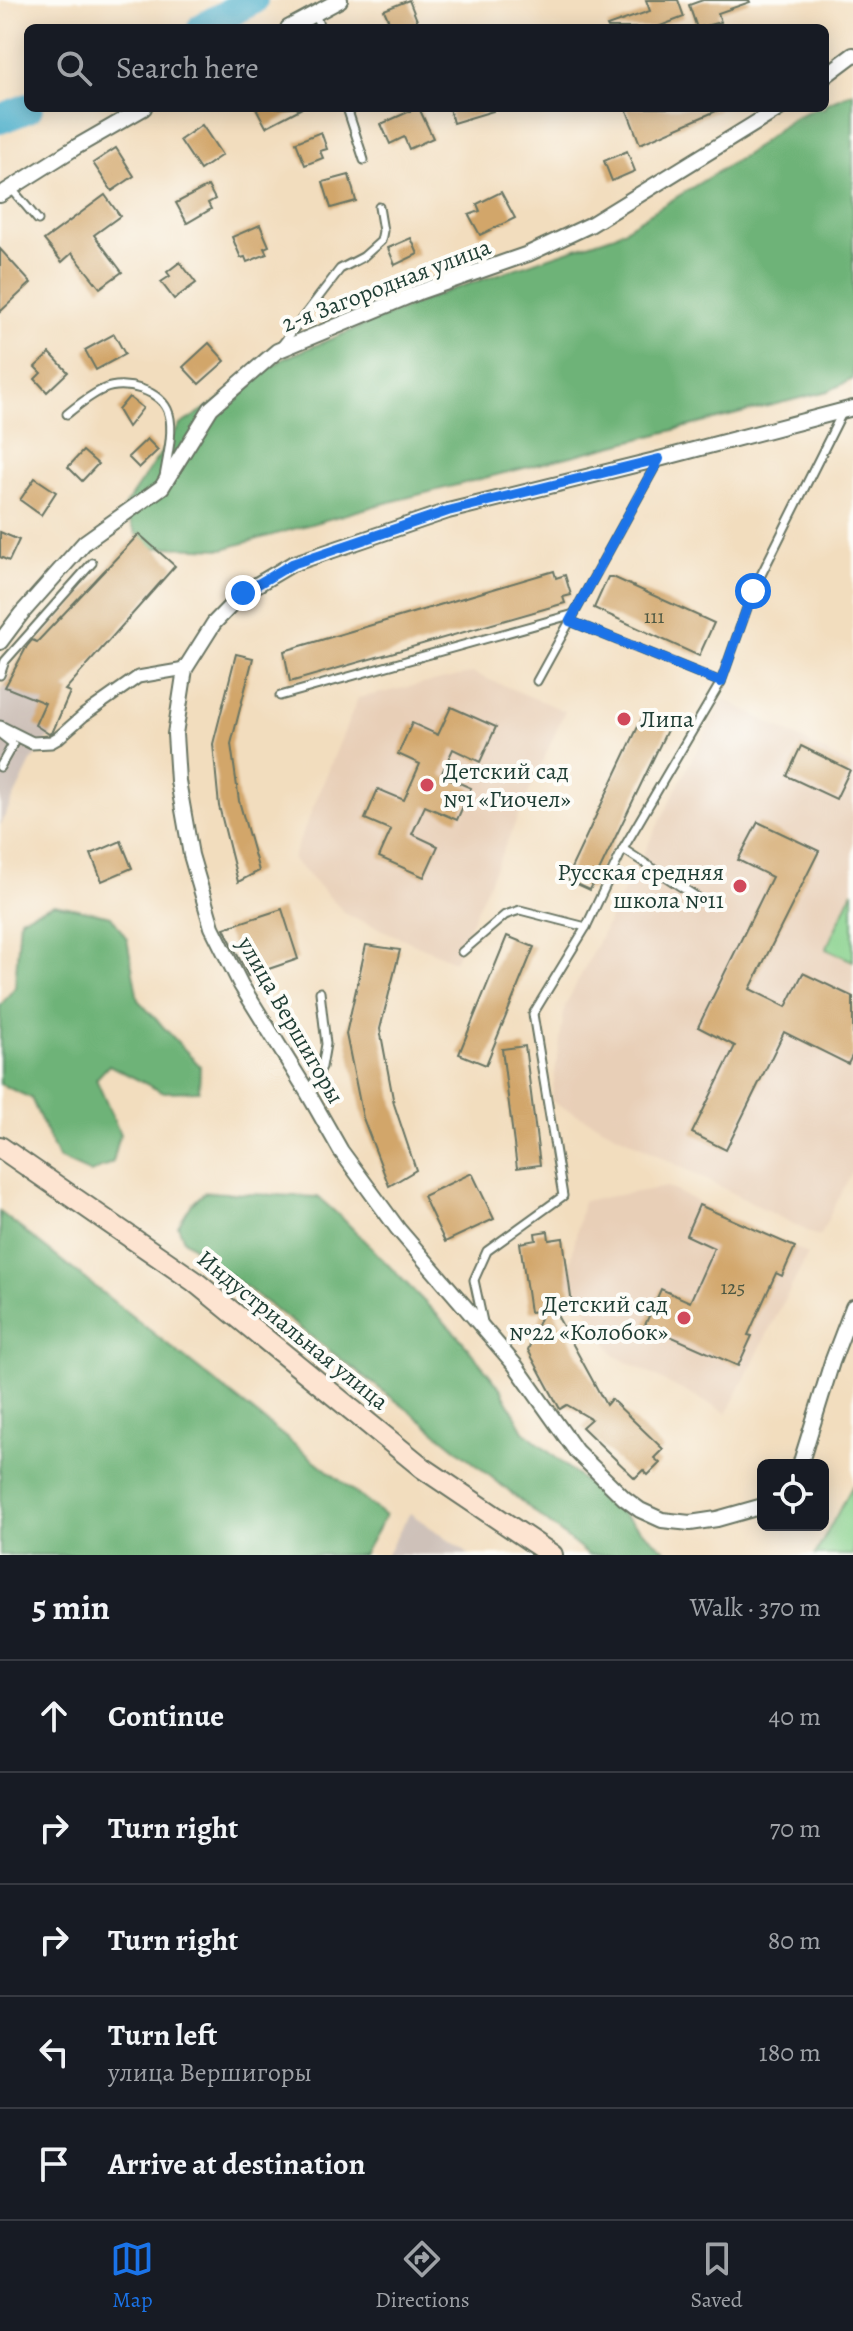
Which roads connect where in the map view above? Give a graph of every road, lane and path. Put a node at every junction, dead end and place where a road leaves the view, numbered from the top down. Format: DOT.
graph roads {
  1 [pos="340,0"];
  2 [pos="315,13"];
  3 [pos="295,24"];
  4 [pos="319,24"];
  5 [pos="853,55"];
  6 [pos="829,73"];
  7 [pos="137,112"];
  8 [pos="348,112"];
  9 [pos="774,112"];
  10 [pos="364,160"];
  11 [pos="5,191"];
  12 [pos="379,207"];
  13 [pos="38,220"];
  14 [pos="277,351"];
  15 [pos="848,410"];
  16 [pos="67,414"];
  17 [pos="659,459"];
  18 [pos="162,487"];
  19 [pos="92,563"];
  20 [pos="572,618"];
  21 [pos="0,642"];
  22 [pos="185,669"];
  23 [pos="0,675"];
  24 [pos="537,681"];
  25 [pos="721,682"];
  26 [pos="280,696"];
  27 [pos="0,727"];
  28 [pos="0,734"];
  29 [pos="0,767"];
  30 [pos="623,849"];
  31 [pos="703,901"];
  32 [pos="586,927"];
  33 [pos="462,952"];
  34 [pos="320,992"];
  35 [pos="308,1093"];
  36 [pos="0,1147"];
  37 [pos="853,1307"];
  38 [pos="485,1331"];
  39 [pos="802,1459"];
  40 [pos="757,1508"];
  41 [pos="552,1555"];
  1 -- 2 [label="street"];
  2 -- 3 [label="street"];
  2 -- 4 [label="lane"];
  5 -- 6 [label="street"];
  7 -- 11 [label="street"];
  8 -- 10 [label="lane"];
  9 -- 14 [label="street, 2-я Загородная улица"];
  11 -- 13 [label="lane"];
  12 -- 14 [label="lane"];
  14 -- 18 [label="street, 2-я Загородная улица"];
  15 -- 17 [label="street, улица Вершигоры"];
  15 -- 25 [label="lane"];
  16 -- 18 [label="lane"];
  17 -- 20 [label="lane"];
  17 -- 22 [label="street, улица Вершигоры"];
  18 -- 21 [label="street, 2-я Загородная улица"];
  19 -- 23 [label="lane"];
  20 -- 24 [label="lane"];
  20 -- 25 [label="lane"];
  20 -- 26 [label="lane"];
  22 -- 27 [label="street"];
  22 -- 35 [label="street, улица Вершигоры"];
  25 -- 30 [label="lane"];
  28 -- 29 [label="lane"];
  30 -- 31 [label="lane"];
  30 -- 32 [label="lane"];
  32 -- 33 [label="lane"];
  32 -- 38 [label="lane"];
  34 -- 35 [label="lane"];
  35 -- 38 [label="street, улица Вершигоры"];
  36 -- 41 [label="main road, Индустриальная улица"];
  37 -- 39 [label="street"];
  38 -- 40 [label="street, улица Вершигоры"];
}
